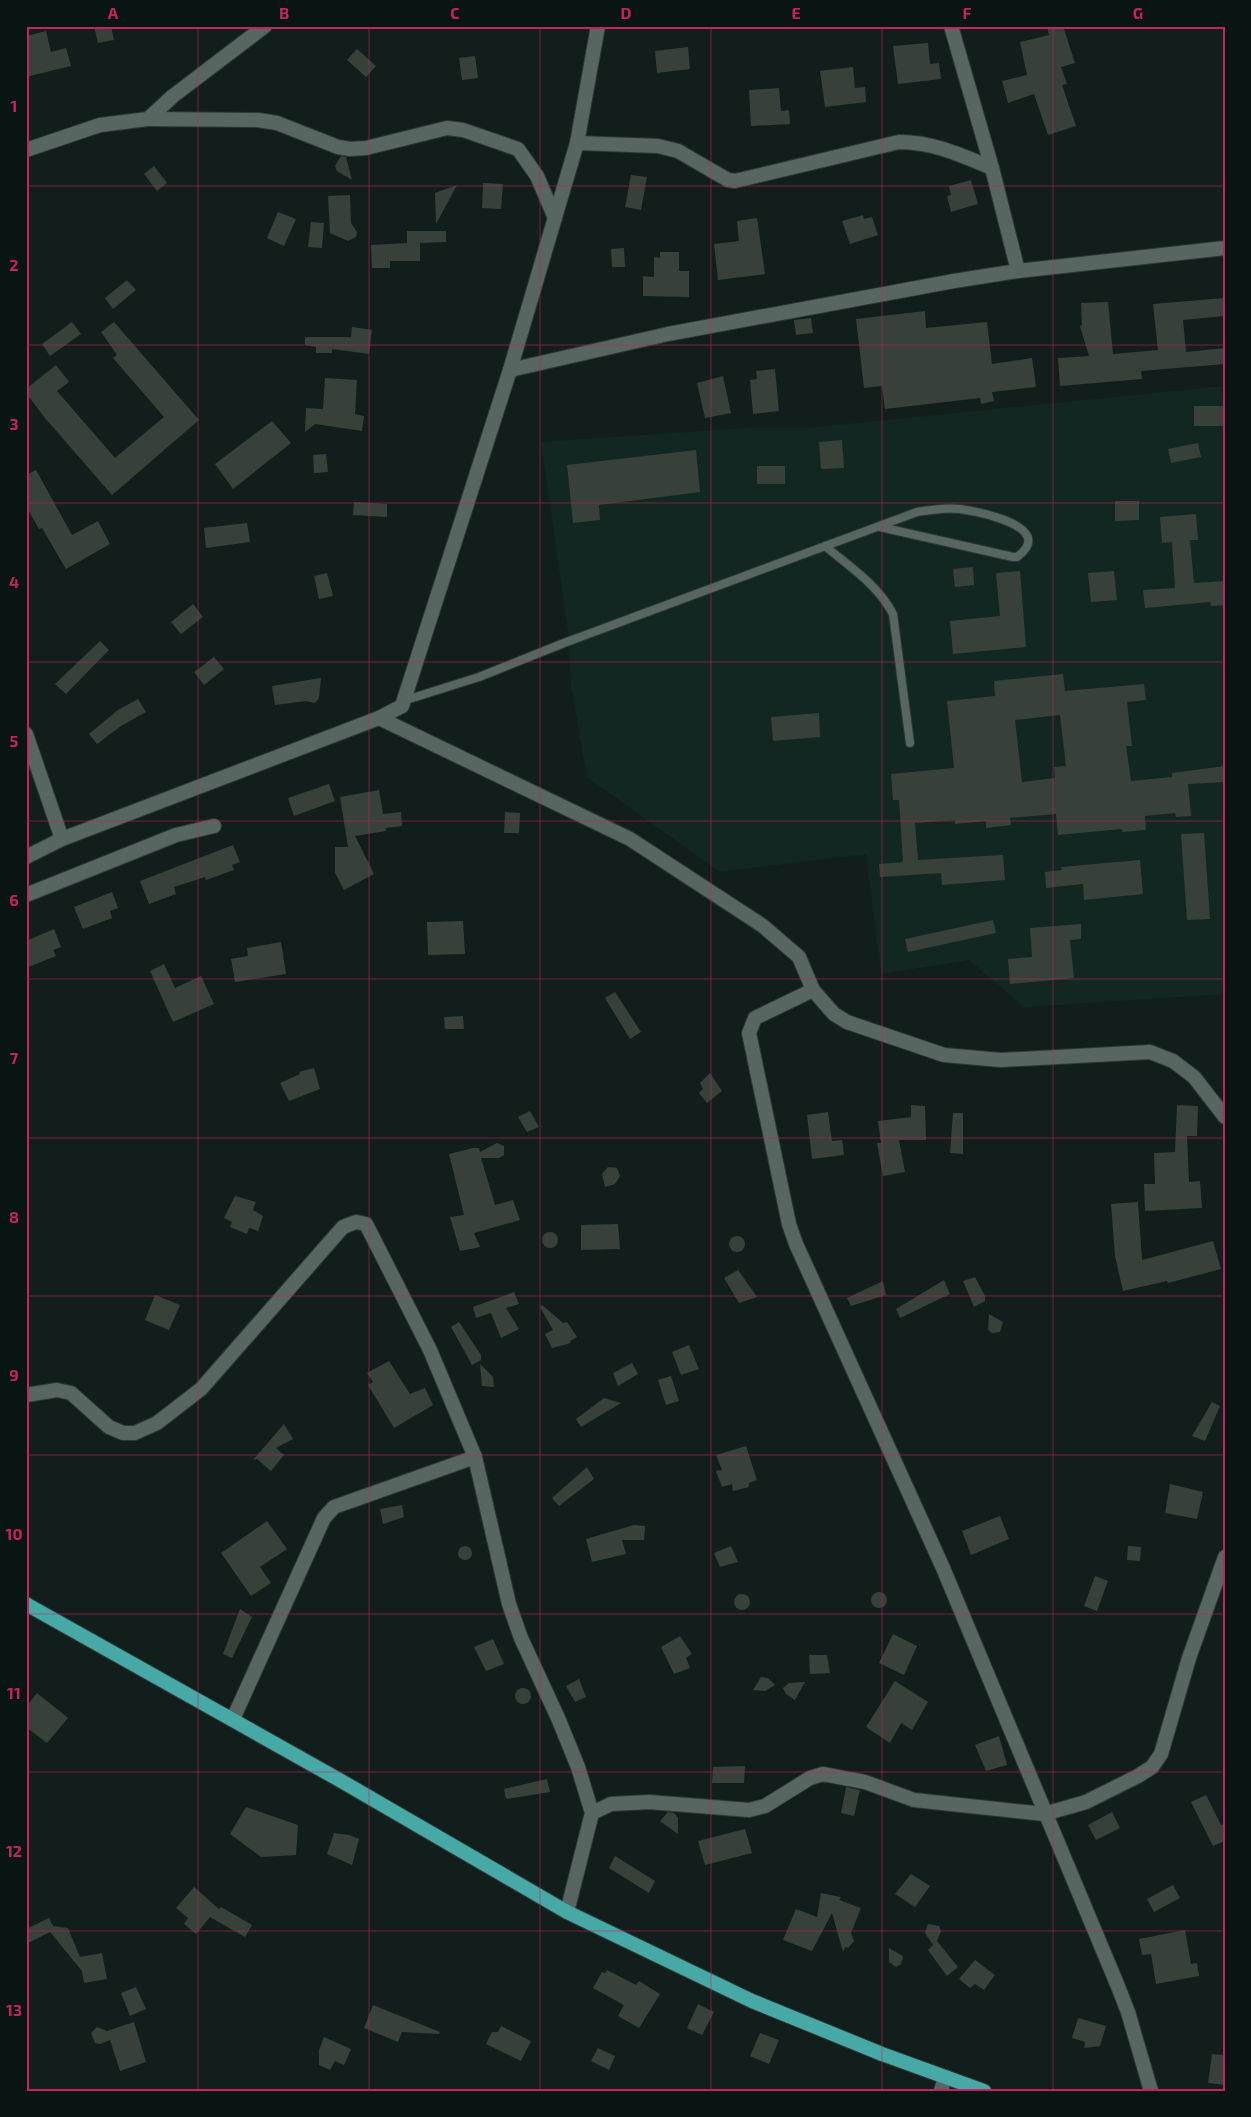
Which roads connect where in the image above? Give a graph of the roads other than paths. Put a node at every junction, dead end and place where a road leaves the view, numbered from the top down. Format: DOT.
graph roads {
  1 [pos="265,26"];
  2 [pos="598,26"];
  3 [pos="951,26"];
  4 [pos="148,119"];
  5 [pos="577,143"];
  6 [pos="26,150"];
  7 [pos="992,168"];
  8 [pos="555,218"];
  9 [pos="1225,248"];
  10 [pos="1018,271"];
  11 [pos="510,370"];
  12 [pos="880,527"];
  13 [pos="825,546"];
  14 [pos="406,700"];
  15 [pos="379,718"];
  16 [pos="26,734"];
  17 [pos="910,743"];
  18 [pos="214,826"];
  19 [pos="62,839"];
  20 [pos="26,857"];
  21 [pos="26,895"];
  22 [pos="813,990"];
  23 [pos="1225,1117"];
  24 [pos="26,1395"];
  25 [pos="474,1457"];
  26 [pos="1225,1557"];
  27 [pos="27,1605"];
  28 [pos="233,1719"];
  29 [pos="592,1813"];
  30 [pos="1044,1814"];
  31 [pos="567,1912"];
  32 [pos="945,2077"];
  33 [pos="940,2091"];
  34 [pos="984,2091"];
  35 [pos="1151,2091"];
  1 -- 4 [label="street"];
  2 -- 5 [label="street"];
  3 -- 7 [label="street"];
  4 -- 6 [label="street"];
  4 -- 8 [label="street"];
  5 -- 7 [label="street"];
  5 -- 8 [label="street"];
  7 -- 10 [label="street"];
  8 -- 11 [label="street"];
  9 -- 10 [label="street"];
  10 -- 11 [label="street"];
  11 -- 14 [label="street"];
  12 -- 12 [label="lane"];
  12 -- 13 [label="lane"];
  13 -- 14 [label="lane"];
  13 -- 17 [label="lane"];
  14 -- 15 [label="street"];
  15 -- 19 [label="street"];
  15 -- 22 [label="street"];
  16 -- 19 [label="street"];
  18 -- 21 [label="street"];
  19 -- 20 [label="street"];
  22 -- 23 [label="street"];
  22 -- 30 [label="street"];
  24 -- 25 [label="street"];
  25 -- 28 [label="street"];
  25 -- 29 [label="street"];
  26 -- 30 [label="street"];
  27 -- 28 [label="main road"];
  28 -- 31 [label="main road"];
  29 -- 30 [label="street"];
  29 -- 31 [label="street"];
  30 -- 35 [label="street"];
  31 -- 32 [label="main road"];
  32 -- 33 [label="street"];
  32 -- 34 [label="main road"];
}
